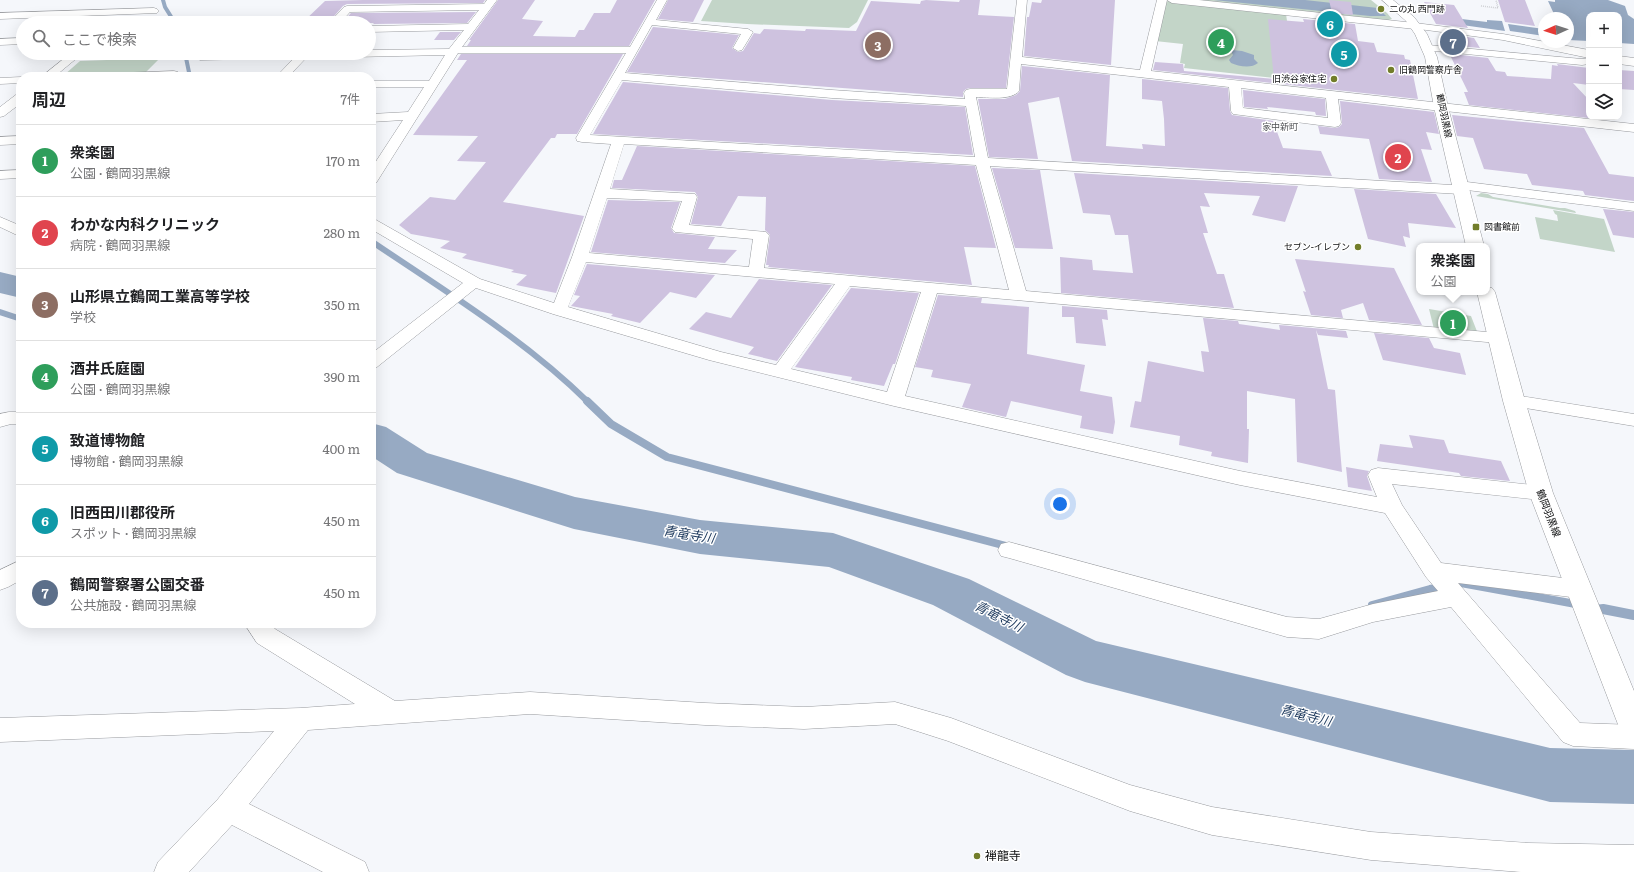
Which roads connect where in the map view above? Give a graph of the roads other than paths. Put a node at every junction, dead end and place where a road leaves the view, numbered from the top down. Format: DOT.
graph roads {
  1 [pos="148,0"];
  2 [pos="662,0"];
  3 [pos="1022,0"];
  4 [pos="1162,0"];
  5 [pos="1172,0"];
  6 [pos="1387,0"];
  7 [pos="490,3"];
  8 [pos="23,4"];
  9 [pos="53,16"];
  10 [pos="340,16"];
  11 [pos="1,17"];
  12 [pos="16,17"];
  13 [pos="649,22"];
  14 [pos="1415,26"];
  15 [pos="472,27"];
  16 [pos="376,29"];
  17 [pos="0,42"];
  18 [pos="16,42"];
  19 [pos="738,48"];
  20 [pos="1428,48"];
  21 [pos="633,50"];
  22 [pos="454,51"];
  23 [pos="376,53"];
  24 [pos="1586,53"];
  25 [pos="69,60"];
  26 [pos="298,60"];
  27 [pos="1017,60"];
  28 [pos="1622,60"];
  29 [pos="1586,61"];
  30 [pos="1634,62"];
  31 [pos="53,72"];
  32 [pos="287,72"];
  33 [pos="1145,74"];
  34 [pos="618,76"];
  35 [pos="16,80"];
  36 [pos="0,81"];
  37 [pos="376,84"];
  38 [pos="432,84"];
  39 [pos="1234,84"];
  40 [pos="1283,89"];
  41 [pos="1332,95"];
  42 [pos="16,101"];
  43 [pos="971,103"];
  44 [pos="1441,107"];
  45 [pos="16,110"];
  46 [pos="1,112"];
  47 [pos="411,116"];
  48 [pos="1285,116"];
  49 [pos="376,118"];
  50 [pos="1634,128"];
  51 [pos="16,140"];
  52 [pos="619,140"];
  53 [pos="0,141"];
  54 [pos="982,161"];
  55 [pos="376,172"];
  56 [pos="16,174"];
  57 [pos="0,175"];
  58 [pos="1460,187"];
  59 [pos="602,192"];
  60 [pos="1634,207"];
  61 [pos="0,221"];
  62 [pos="376,227"];
  63 [pos="16,229"];
  64 [pos="1473,243"];
  65 [pos="580,257"];
  66 [pos="756,272"];
  67 [pos="846,280"];
  68 [pos="474,282"];
  69 [pos="931,287"];
  70 [pos="1487,295"];
  71 [pos="1019,296"];
  72 [pos="559,310"];
  73 [pos="1498,338"];
  74 [pos="376,359"];
  75 [pos="780,372"];
  76 [pos="894,400"];
  77 [pos="1514,401"];
  78 [pos="16,418"];
  79 [pos="1634,420"];
  80 [pos="0,421"];
  81 [pos="1540,494"];
  82 [pos="1392,507"];
  83 [pos="1009,550"];
  84 [pos="1434,571"];
  85 [pos="16,572"];
  86 [pos="0,581"];
  87 [pos="1579,589"];
  88 [pos="1457,597"];
  89 [pos="260,628"];
  90 [pos="392,713"];
  91 [pos="301,719"];
  92 [pos="1632,726"];
  93 [pos="0,730"];
  94 [pos="228,808"];
  95 [pos="1634,860"];
  96 [pos="169,872"];
  97 [pos="354,872"];
  1 -- 9 [label="street"];
  2 -- 13 [label="street"];
  3 -- 27 [label="street"];
  4 -- 33 [label="street"];
  5 -- 14 [label="street"];
  6 -- 14 [label="main road, 鶴岡羽黒線"];
  7 -- 10 [label="street"];
  7 -- 15 [label="street"];
  8 -- 11 [label="street"];
  11 -- 12 [label="street"];
  13 -- 19 [label="street"];
  13 -- 21 [label="street"];
  14 -- 20 [label="main road, 鶴岡羽黒線"];
  14 -- 24 [label="main road"];
  15 -- 16 [label="street"];
  15 -- 22 [label="street"];
  17 -- 18 [label="street"];
  20 -- 29 [label="street"];
  20 -- 44 [label="main road, 鶴岡羽黒線"];
  21 -- 22 [label="street"];
  21 -- 34 [label="street"];
  22 -- 23 [label="street"];
  22 -- 38 [label="street"];
  25 -- 31 [label="street"];
  26 -- 32 [label="street"];
  27 -- 33 [label="street"];
  27 -- 43 [label="street"];
  28 -- 30 [label="main road"];
  33 -- 39 [label="street"];
  34 -- 43 [label="street"];
  34 -- 52 [label="street"];
  35 -- 36 [label="street"];
  37 -- 38 [label="street"];
  38 -- 47 [label="street"];
  39 -- 40 [label="street"];
  39 -- 48 [label="street"];
  40 -- 41 [label="street"];
  40 -- 48 [label="street"];
  41 -- 44 [label="street"];
  41 -- 48 [label="street"];
  42 -- 46 [label="street"];
  43 -- 54 [label="street"];
  44 -- 50 [label="main road"];
  44 -- 58 [label="main road, 鶴岡羽黒線"];
  45 -- 46 [label="street"];
  47 -- 49 [label="street"];
  47 -- 55 [label="street"];
  51 -- 53 [label="street"];
  52 -- 54 [label="street"];
  52 -- 59 [label="street"];
  54 -- 58 [label="street"];
  54 -- 71 [label="street"];
  56 -- 57 [label="street"];
  58 -- 60 [label="street"];
  58 -- 64 [label="main road, 鶴岡羽黒線"];
  59 -- 65 [label="street"];
  59 -- 66 [label="street"];
  61 -- 63 [label="street"];
  62 -- 68 [label="street"];
  65 -- 66 [label="street"];
  65 -- 72 [label="street"];
  66 -- 67 [label="street"];
  67 -- 69 [label="street"];
  67 -- 75 [label="street"];
  68 -- 72 [label="street"];
  68 -- 74 [label="street"];
  69 -- 71 [label="street"];
  69 -- 76 [label="street"];
  70 -- 73 [label="main road, 鶴岡羽黒線"];
  71 -- 73 [label="street"];
  72 -- 75 [label="street"];
  73 -- 77 [label="main road, 鶴岡羽黒線"];
  75 -- 76 [label="street"];
  76 -- 82 [label="street"];
  77 -- 79 [label="street"];
  77 -- 81 [label="main road, 鶴岡羽黒線"];
  78 -- 80 [label="street"];
  81 -- 82 [label="street"];
  81 -- 87 [label="main road, 鶴岡羽黒線"];
  82 -- 84 [label="street"];
  83 -- 88 [label="street"];
  84 -- 87 [label="street"];
  84 -- 88 [label="street"];
  85 -- 86 [label="street"];
  87 -- 92 [label="main road, 鶴岡羽黒線"];
  88 -- 92 [label="street"];
  89 -- 90 [label="street"];
  90 -- 91 [label="street"];
  90 -- 95 [label="street"];
  91 -- 93 [label="street"];
  91 -- 94 [label="street"];
  94 -- 96 [label="street"];
  94 -- 97 [label="street"];
}
